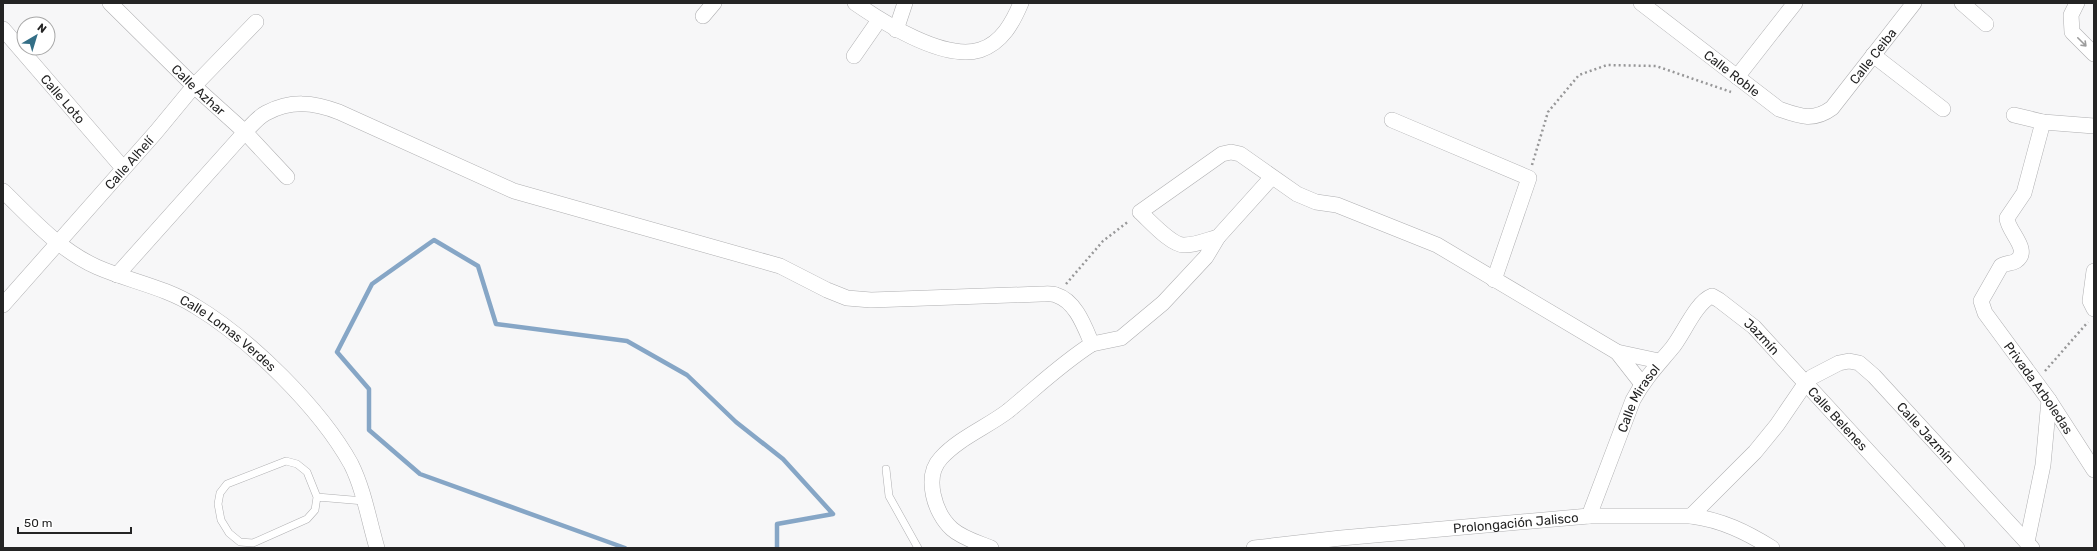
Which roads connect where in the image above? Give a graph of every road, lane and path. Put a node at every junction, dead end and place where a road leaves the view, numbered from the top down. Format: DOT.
graph roads {
  1 [pos="110,3"];
  2 [pos="714,3"];
  3 [pos="855,3"];
  4 [pos="905,3"];
  5 [pos="1021,3"];
  6 [pos="1641,3"];
  7 [pos="1914,3"];
  8 [pos="1962,3"];
  9 [pos="2077,3"];
  10 [pos="1793,4"];
  11 [pos="702,16"];
  12 [pos="879,20"];
  13 [pos="256,22"];
  14 [pos="1986,24"];
  15 [pos="3,29"];
  16 [pos="896,30"];
  17 [pos="2094,54"];
  18 [pos="1874,55"];
  19 [pos="854,56"];
  20 [pos="1738,77"];
  21 [pos="194,86"];
  22 [pos="1736,94"];
  23 [pos="1832,108"];
  24 [pos="1943,109"];
  25 [pos="2014,115"];
  26 [pos="1392,120"];
  27 [pos="2043,122"];
  28 [pos="2094,126"];
  29 [pos="245,132"];
  30 [pos="123,168"];
  31 [pos="287,177"];
  32 [pos="1272,177"];
  33 [pos="1529,178"];
  34 [pos="3,191"];
  35 [pos="1140,212"];
  36 [pos="1218,237"];
  37 [pos="57,243"];
  38 [pos="2094,271"];
  39 [pos="117,275"];
  40 [pos="1494,280"];
  41 [pos="1057,295"];
  42 [pos="1712,296"];
  43 [pos="3,305"];
  44 [pos="2091,310"];
  45 [pos="1092,344"];
  46 [pos="1617,352"];
  47 [pos="1659,361"];
  48 [pos="2036,382"];
  49 [pos="1642,384"];
  50 [pos="1804,384"];
  51 [pos="2049,400"];
  52 [pos="886,469"];
  53 [pos="2094,470"];
  54 [pos="317,497"];
  55 [pos="364,502"];
  56 [pos="1589,516"];
  57 [pos="1691,516"];
  58 [pos="2029,545"];
  59 [pos="376,548"];
  60 [pos="918,548"];
  61 [pos="991,548"];
  62 [pos="1254,548"];
  63 [pos="1772,548"];
  64 [pos="1956,548"];
  1 -- 21 [label="street, Calle Azhar"];
  2 -- 11 [label="street"];
  3 -- 12 [label="street"];
  4 -- 16 [label="street"];
  5 -- 16 [label="street"];
  6 -- 20 [label="street, Calle Roble"];
  7 -- 18 [label="street, Calle Ceiba"];
  8 -- 14 [label="street"];
  9 -- 17 [label="street, one-way"];
  10 -- 20 [label="street"];
  12 -- 16 [label="street"];
  12 -- 19 [label="street"];
  13 -- 21 [label="street, Calle Alhelí"];
  15 -- 30 [label="street, Calle Loto"];
  18 -- 23 [label="street, Calle Ceiba"];
  18 -- 24 [label="street"];
  20 -- 23 [label="street, Calle Roble"];
  21 -- 29 [label="street, Calle Azhar"];
  21 -- 30 [label="street, Calle Alhelí"];
  22 -- 33 [label="path"];
  25 -- 27 [label="street"];
  26 -- 33 [label="street"];
  27 -- 28 [label="street"];
  27 -- 48 [label="street, Privada Arboledas"];
  29 -- 31 [label="street, Calle Azhar"];
  29 -- 39 [label="street"];
  29 -- 41 [label="street"];
  30 -- 37 [label="street, Calle Alhelí"];
  32 -- 35 [label="street"];
  32 -- 36 [label="street"];
  32 -- 40 [label="street"];
  33 -- 40 [label="street"];
  34 -- 37 [label="street, Calle Lomas Verdes"];
  35 -- 36 [label="street"];
  35 -- 41 [label="path"];
  36 -- 45 [label="street"];
  37 -- 39 [label="street, Calle Lomas Verdes"];
  37 -- 43 [label="street, Calle Alhelí"];
  38 -- 44 [label="street"];
  39 -- 55 [label="street, Calle Lomas Verdes"];
  40 -- 46 [label="street"];
  41 -- 45 [label="street"];
  42 -- 47 [label="street, Calle Mirasol"];
  42 -- 50 [label="street, Jazmín"];
  44 -- 48 [label="path"];
  45 -- 61 [label="street"];
  46 -- 47 [label="street"];
  46 -- 49 [label="street"];
  47 -- 49 [label="street, Calle Mirasol"];
  48 -- 51 [label="street, Privada Arboledas"];
  49 -- 56 [label="street, Calle Mirasol"];
  50 -- 57 [label="street, Calle Belenes"];
  50 -- 58 [label="street, Calle Jazmín"];
  50 -- 64 [label="street, Calle Belenes"];
  51 -- 53 [label="street, Privada Arboledas"];
  51 -- 58 [label="street"];
  52 -- 60 [label="lane"];
  54 -- 54 [label="lane"];
  54 -- 55 [label="lane"];
  55 -- 59 [label="street, Calle Lomas Verdes"];
  56 -- 57 [label="street, Prolongación Jalisco"];
  56 -- 62 [label="street, Prolongación Jalisco"];
  57 -- 63 [label="street, Prolongación Jalisco"];
}
